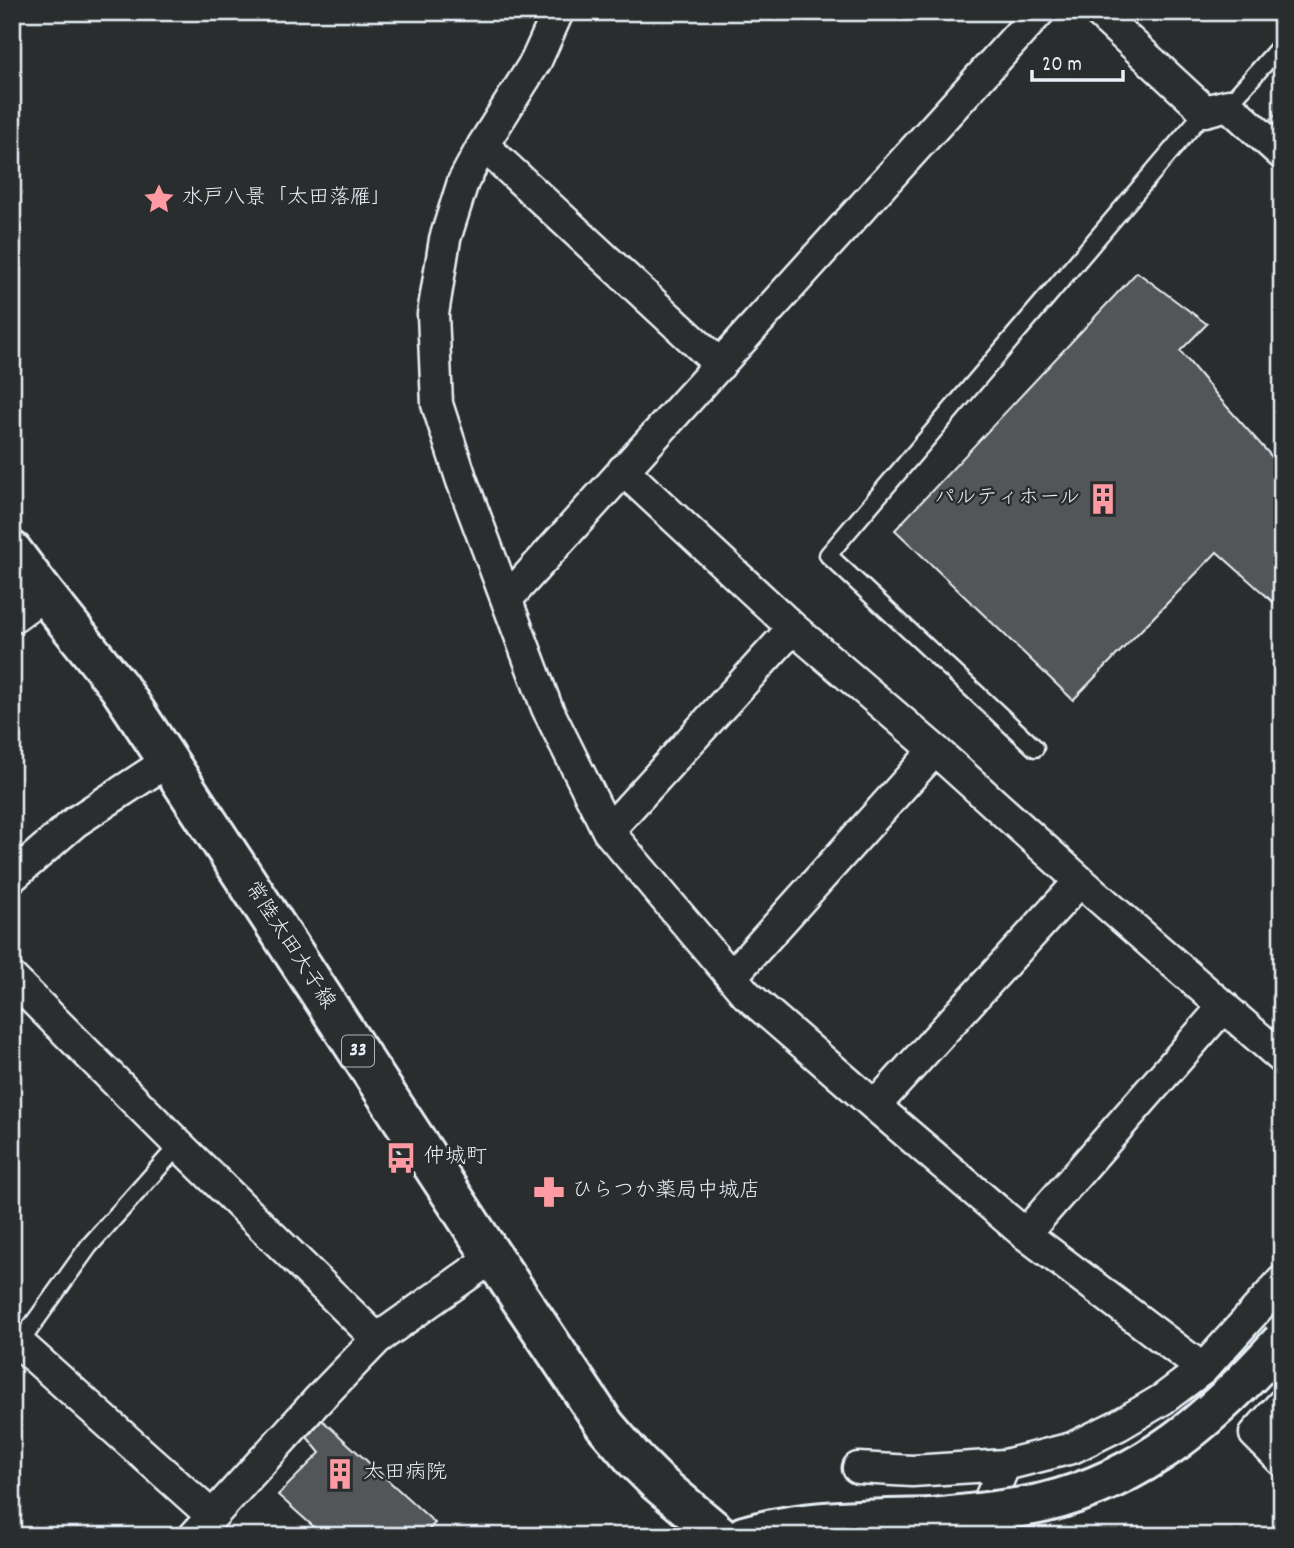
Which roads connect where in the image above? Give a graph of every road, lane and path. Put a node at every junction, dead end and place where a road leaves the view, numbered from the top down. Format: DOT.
graph roads {
  1 [pos="558,12"];
  2 [pos="1039,12"];
  3 [pos="1098,12"];
  4 [pos="1282,44"];
  5 [pos="1216,108"];
  6 [pos="483,145"];
  7 [pos="1282,154"];
  8 [pos="720,365"];
  9 [pos="623,470"];
  10 [pos="12,551"];
  11 [pos="507,599"];
  12 [pos="27,602"];
  13 [pos="793,628"];
  14 [pos="1035,748"];
  15 [pos="935,750"];
  16 [pos="168,761"];
  17 [pos="608,831"];
  18 [pos="12,877"];
  19 [pos="1080,881"];
  20 [pos="732,976"];
  21 [pos="12,978"];
  22 [pos="1224,1006"];
  23 [pos="1282,1058"];
  24 [pos="875,1107"];
  25 [pos="178,1145"];
  26 [pos="1025,1234"];
  27 [pos="493,1257"];
  28 [pos="1282,1281"];
  29 [pos="377,1339"];
  30 [pos="1282,1340"];
  31 [pos="15,1344"];
  32 [pos="1203,1369"];
  33 [pos="1282,1404"];
  34 [pos="1282,1461"];
  35 [pos="1005,1465"];
  36 [pos="858,1468"];
  37 [pos="203,1526"];
  38 [pos="917,1527"];
  39 [pos="721,1536"];
  40 [pos="744,1536"];
  41 [pos="972,1536"];
  1 -- 6 [label="street"];
  2 -- 8 [label="street"];
  3 -- 5 [label="street"];
  4 -- 5 [label="lane"];
  5 -- 7 [label="street"];
  5 -- 14 [label="lane"];
  6 -- 8 [label="street"];
  6 -- 11 [label="street"];
  8 -- 9 [label="street"];
  9 -- 11 [label="street"];
  9 -- 13 [label="street"];
  10 -- 12 [label="main road, 常陸太田大子線 / 33"];
  11 -- 17 [label="street"];
  12 -- 16 [label="main road, 常陸太田大子線 / 33"];
  13 -- 15 [label="street"];
  13 -- 17 [label="street"];
  15 -- 19 [label="street"];
  15 -- 20 [label="street"];
  16 -- 18 [label="street"];
  16 -- 27 [label="main road, 常陸太田大子線 / 33"];
  17 -- 20 [label="street"];
  19 -- 22 [label="street"];
  19 -- 24 [label="street"];
  20 -- 24 [label="street"];
  21 -- 25 [label="street"];
  22 -- 23 [label="street"];
  22 -- 26 [label="street"];
  24 -- 26 [label="street"];
  25 -- 29 [label="street"];
  25 -- 31 [label="lane"];
  26 -- 32 [label="street"];
  27 -- 29 [label="street"];
  27 -- 39 [label="main road, 常陸太田大子線 / 33"];
  28 -- 32 [label="street"];
  29 -- 37 [label="street"];
  30 -- 38 [label="main road, bridge"];
  31 -- 37 [label="street"];
  32 -- 35 [label="street"];
  33 -- 34 [label="street"];
  35 -- 36 [label="street"];
  35 -- 41 [label="street"];
  38 -- 40 [label="main road"];
}
